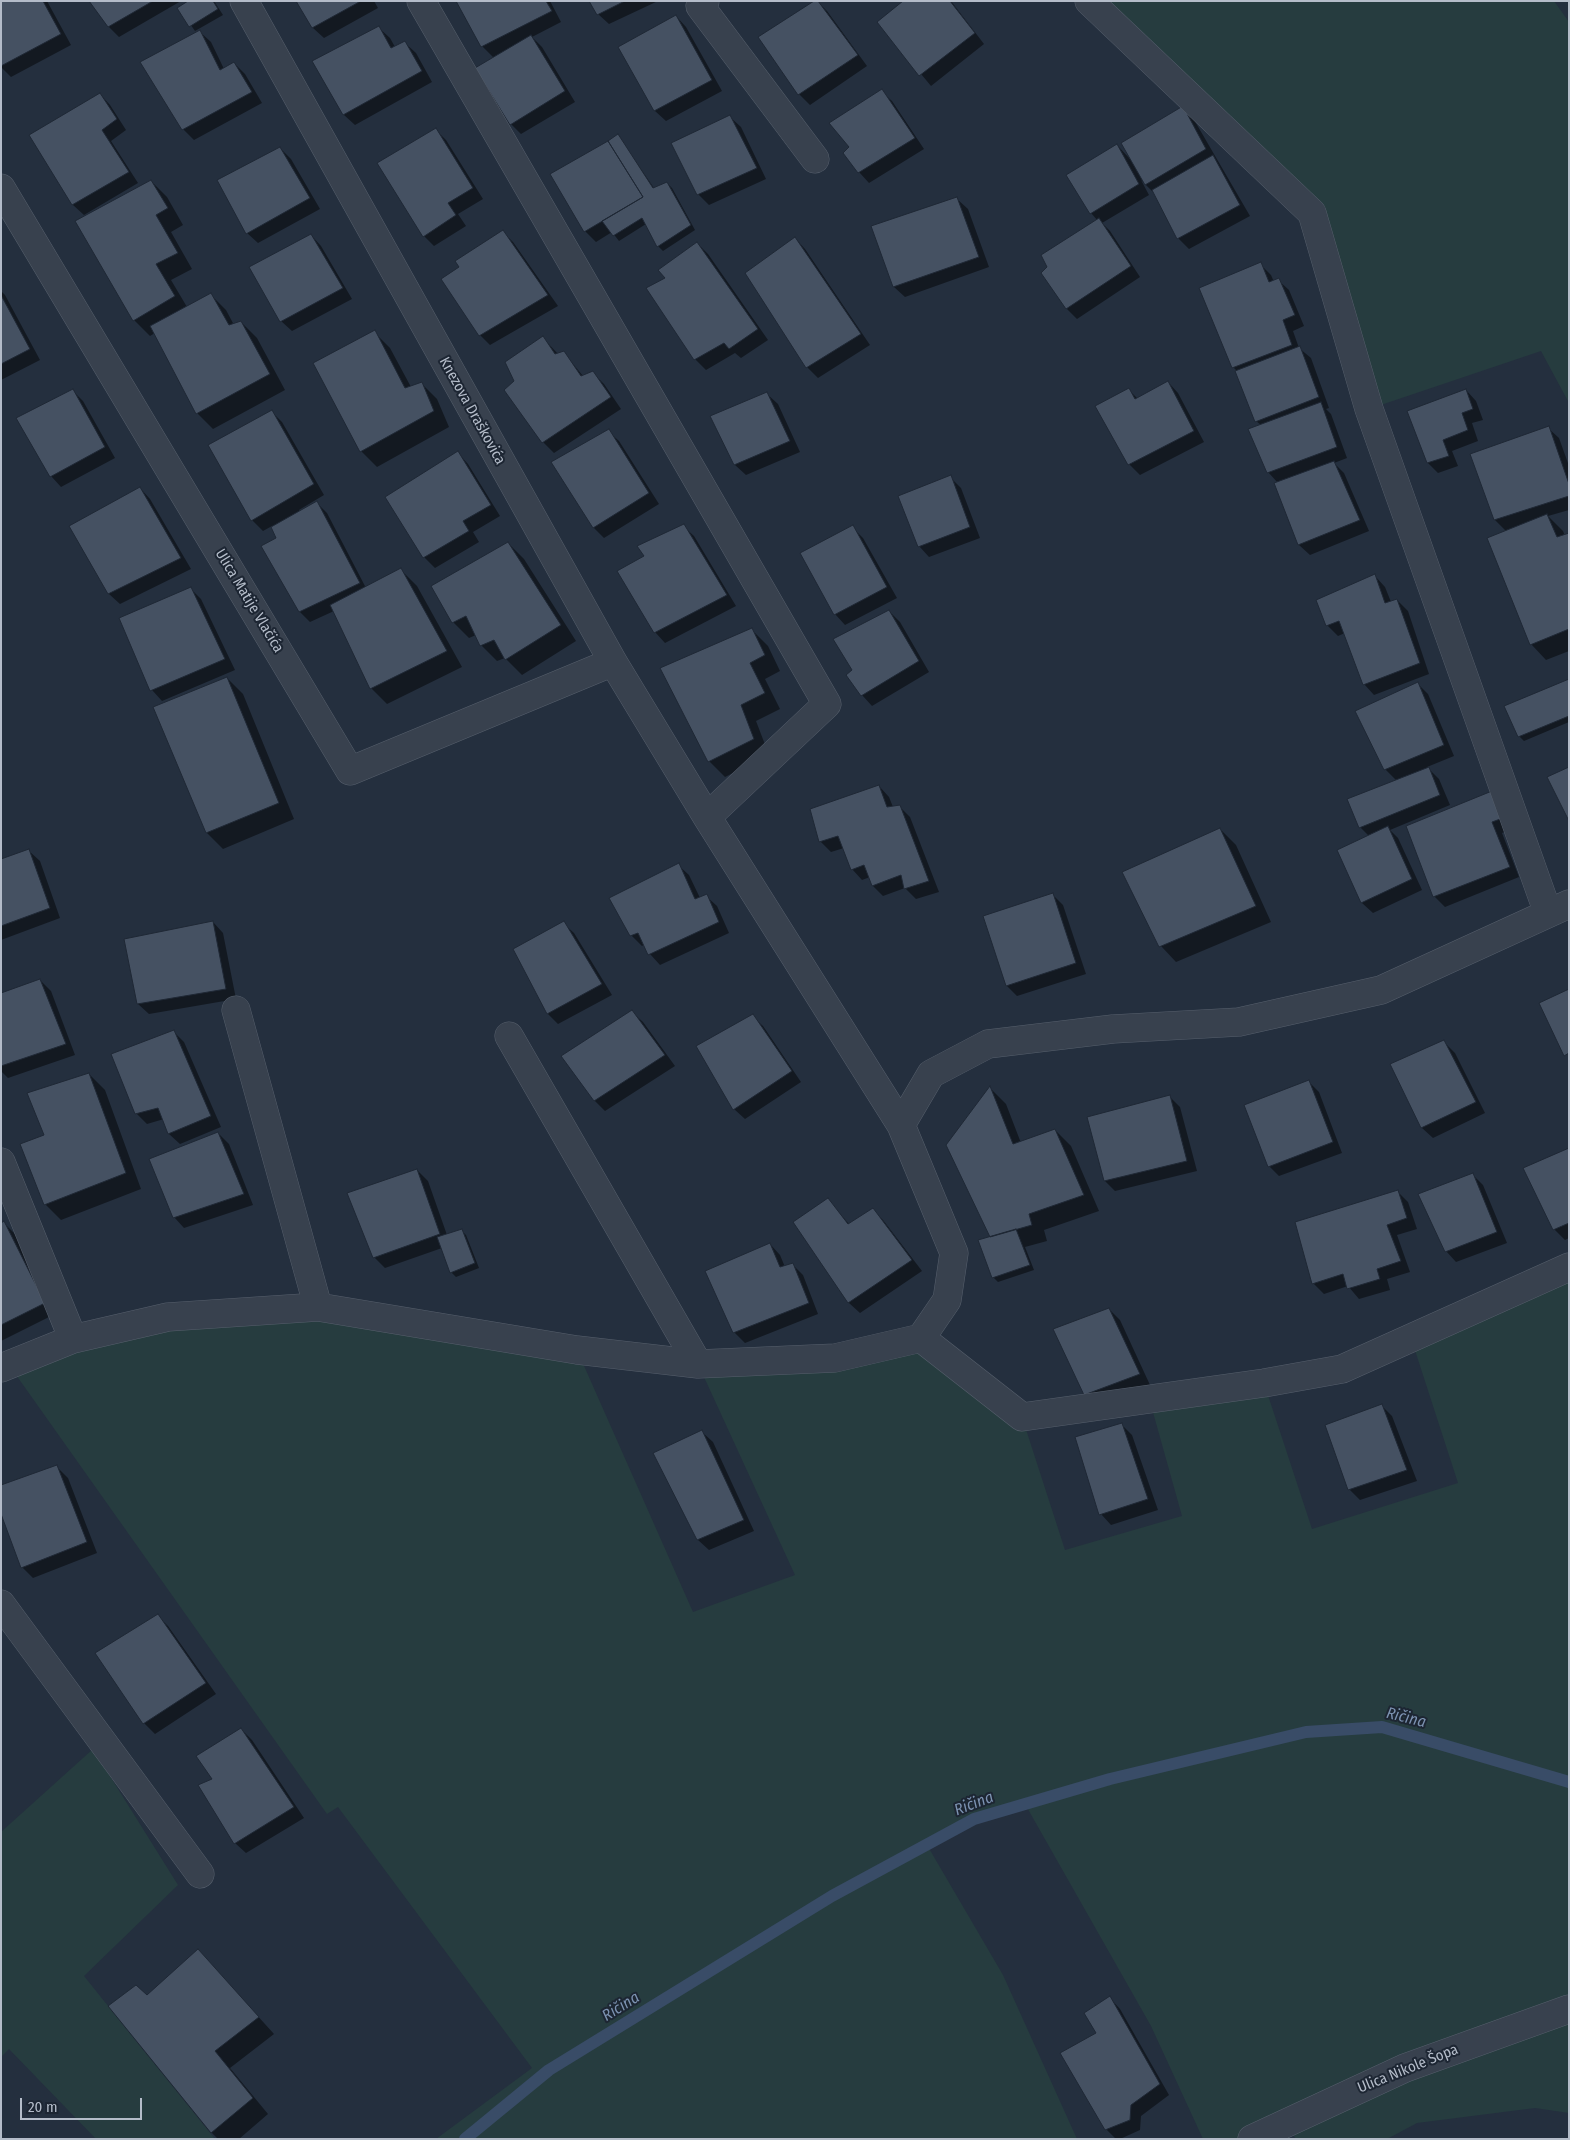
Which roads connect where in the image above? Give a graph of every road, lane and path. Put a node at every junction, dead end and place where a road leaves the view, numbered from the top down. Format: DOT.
graph roads {
  1 [pos="244,1"];
  2 [pos="421,1"];
  3 [pos="705,1"];
  4 [pos="1089,1"];
  5 [pos="815,159"];
  6 [pos="1,188"];
  7 [pos="613,662"];
  8 [pos="707,817"];
  9 [pos="1558,909"];
  10 [pos="236,1010"];
  11 [pos="510,1036"];
  12 [pos="901,1125"];
  13 [pos="1,1162"];
  14 [pos="1569,1267"];
  15 [pos="318,1307"];
  16 [pos="921,1338"];
  17 [pos="73,1339"];
  18 [pos="698,1364"];
  19 [pos="1,1368"];
  20 [pos="1,1604"];
  21 [pos="200,1874"];
  22 [pos="1569,2009"];
  23 [pos="1252,2139"];
  1 -- 7 [label="street, Knezova Draškovića"];
  2 -- 8 [label="street"];
  3 -- 5 [label="street"];
  4 -- 9 [label="street"];
  6 -- 7 [label="street, Ulica Matije Vlačića"];
  7 -- 8 [label="street, Knezova Draškovića"];
  8 -- 12 [label="street, Knezova Draškovića"];
  9 -- 12 [label="street"];
  10 -- 15 [label="street"];
  11 -- 18 [label="street"];
  12 -- 16 [label="street, Knezova Draškovića"];
  13 -- 17 [label="street"];
  14 -- 16 [label="street"];
  15 -- 17 [label="street"];
  15 -- 18 [label="street"];
  16 -- 18 [label="street"];
  17 -- 19 [label="street"];
  20 -- 21 [label="street"];
  22 -- 23 [label="street, Ulica Nikole Šopa"];
}
